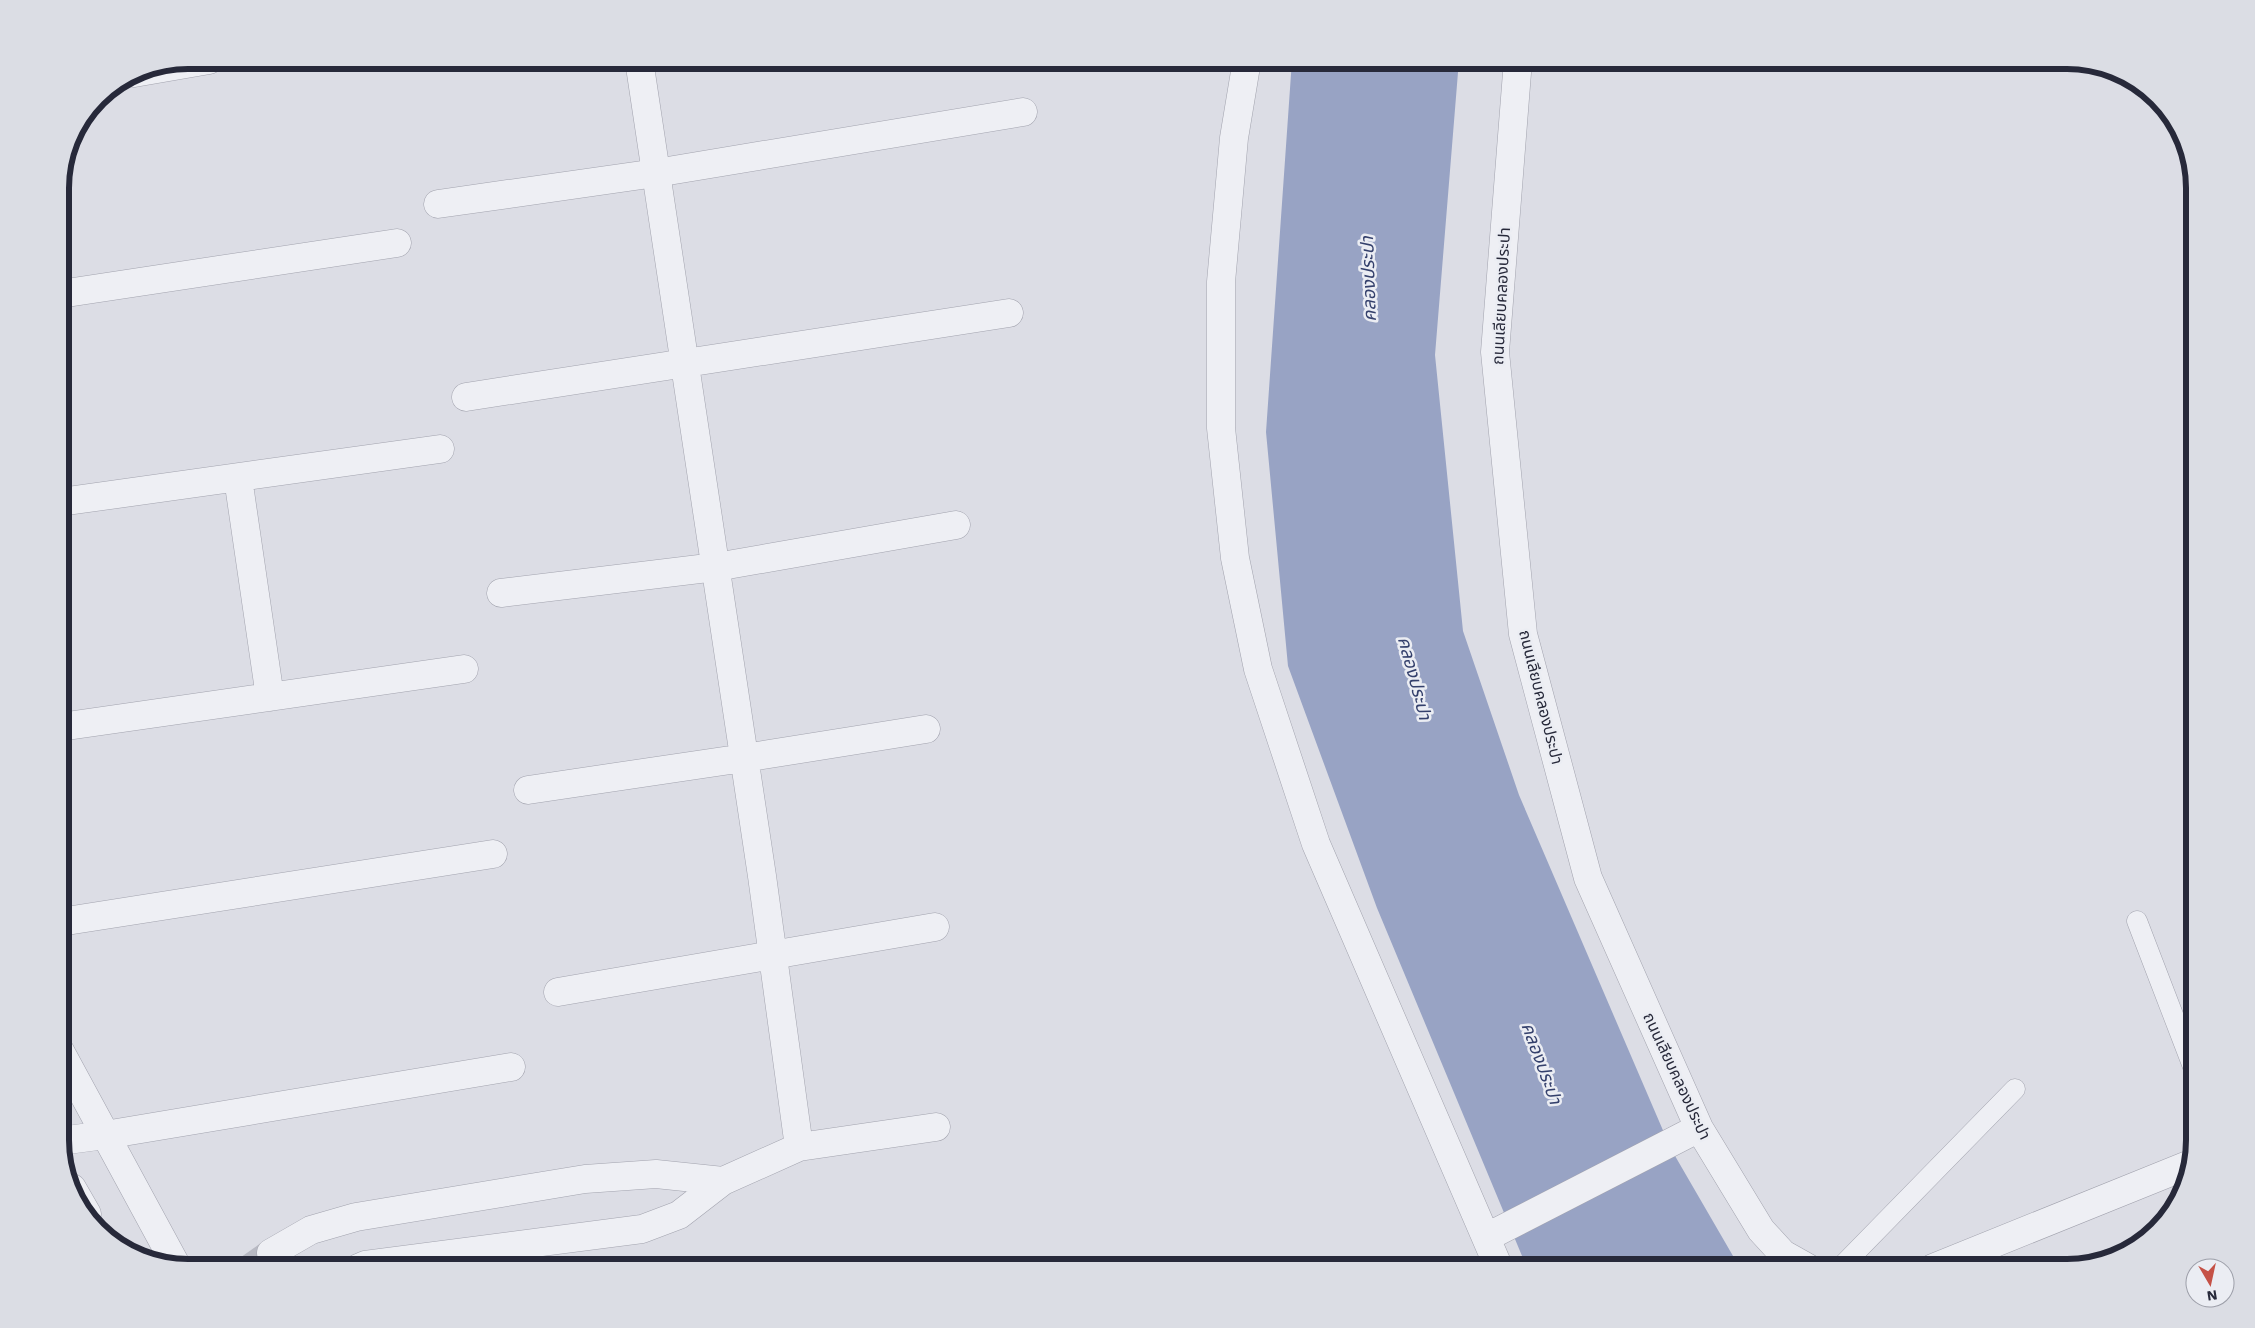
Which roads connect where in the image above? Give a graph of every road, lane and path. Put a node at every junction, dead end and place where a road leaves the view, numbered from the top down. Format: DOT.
graph roads {
  1 [pos="640,69"];
  2 [pos="1246,69"];
  3 [pos="1517,69"];
  4 [pos="1023,112"];
  5 [pos="656,173"];
  6 [pos="438,204"];
  7 [pos="397,243"];
  8 [pos="69,293"];
  9 [pos="1009,313"];
  10 [pos="685,365"];
  11 [pos="466,397"];
  12 [pos="440,450"];
  13 [pos="238,478"];
  14 [pos="69,501"];
  15 [pos="956,525"];
  16 [pos="716,567"];
  17 [pos="501,593"];
  18 [pos="464,669"];
  19 [pos="270,697"];
  20 [pos="69,727"];
  21 [pos="926,729"];
  22 [pos="744,758"];
  23 [pos="528,790"];
  24 [pos="493,854"];
  25 [pos="69,921"];
  26 [pos="2137,921"];
  27 [pos="935,927"];
  28 [pos="772,954"];
  29 [pos="558,992"];
  30 [pos="2186,1049"];
  31 [pos="511,1067"];
  32 [pos="69,1068"];
  33 [pos="2015,1088"];
  34 [pos="936,1127"];
  35 [pos="1688,1134"];
  36 [pos="105,1135"];
  37 [pos="69,1140"];
  38 [pos="799,1147"];
  39 [pos="2183,1167"];
  40 [pos="723,1181"];
  41 [pos="1495,1232"];
  42 [pos="271,1253"];
  43 [pos="172,1258"];
  44 [pos="411,1259"];
  45 [pos="1499,1259"];
  46 [pos="1792,1259"];
  47 [pos="1849,1259"];
  48 [pos="1955,1259"];
  1 -- 5 [label="street"];
  2 -- 41 [label="street"];
  3 -- 35 [label="street, ถนนเลียบคลองประปา"];
  4 -- 5 [label="street"];
  5 -- 6 [label="street"];
  5 -- 10 [label="street"];
  7 -- 8 [label="street"];
  9 -- 10 [label="street"];
  10 -- 11 [label="street"];
  10 -- 16 [label="street"];
  12 -- 13 [label="street"];
  13 -- 14 [label="street"];
  13 -- 19 [label="street"];
  15 -- 16 [label="street"];
  16 -- 17 [label="street"];
  16 -- 22 [label="street"];
  18 -- 19 [label="street"];
  19 -- 20 [label="street"];
  21 -- 22 [label="street"];
  22 -- 23 [label="street"];
  22 -- 28 [label="street"];
  24 -- 25 [label="street"];
  26 -- 30 [label="lane"];
  27 -- 28 [label="street"];
  28 -- 29 [label="street"];
  28 -- 38 [label="street"];
  31 -- 36 [label="street"];
  32 -- 36 [label="street"];
  33 -- 47 [label="lane"];
  34 -- 38 [label="street"];
  35 -- 41 [label="street"];
  35 -- 46 [label="street, ถนนเลียบคลองประปา"];
  36 -- 37 [label="street"];
  36 -- 43 [label="street"];
  38 -- 40 [label="street"];
  39 -- 48 [label="street"];
  40 -- 42 [label="street"];
  40 -- 44 [label="street"];
  41 -- 45 [label="street"];
}
